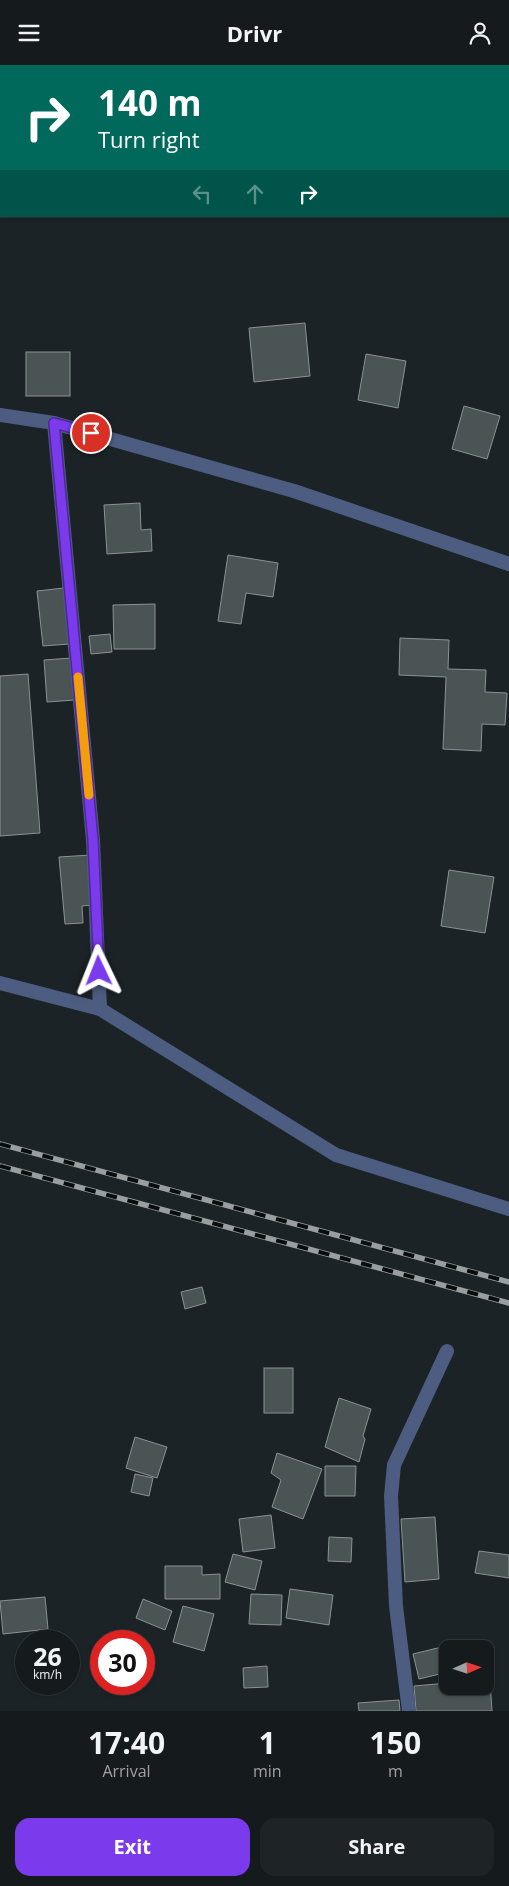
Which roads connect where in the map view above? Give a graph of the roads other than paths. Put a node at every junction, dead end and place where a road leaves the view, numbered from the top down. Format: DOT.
graph roads {
  1 [pos="0,415"];
  2 [pos="54,423"];
  3 [pos="509,564"];
  4 [pos="0,983"];
  5 [pos="100,1009"];
  6 [pos="509,1209"];
  7 [pos="447,1351"];
  8 [pos="409,1711"];
  1 -- 2 [label="street"];
  2 -- 3 [label="street"];
  2 -- 5 [label="street"];
  4 -- 5 [label="street"];
  5 -- 6 [label="street"];
  7 -- 8 [label="street"];
}
